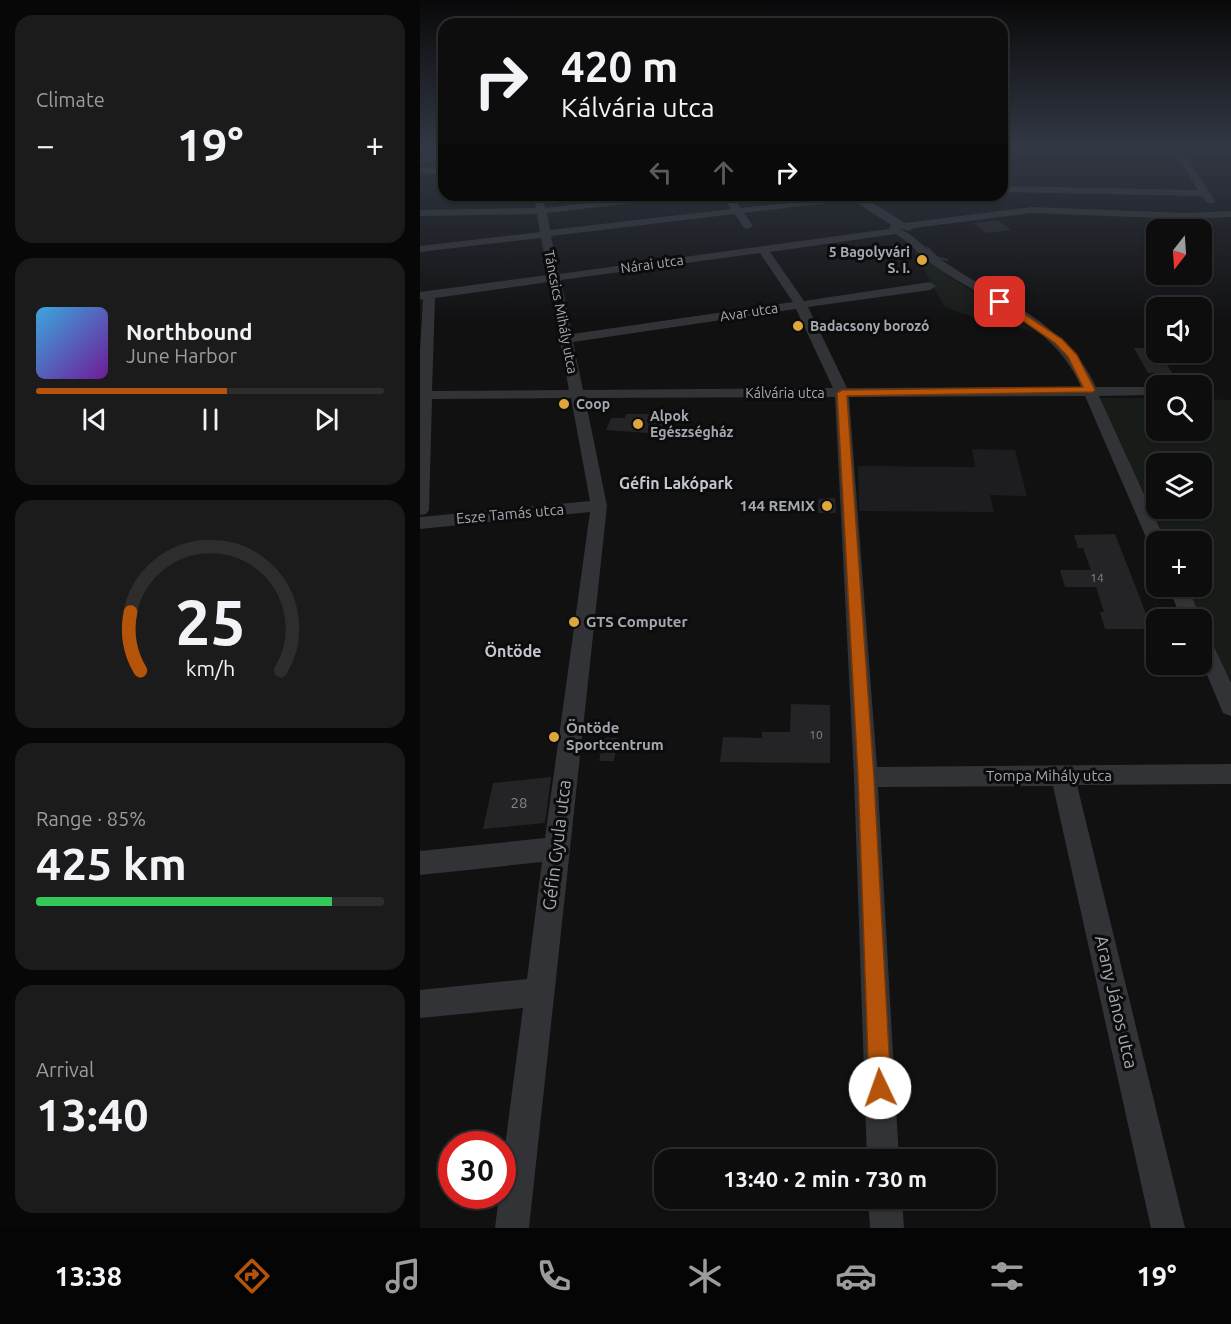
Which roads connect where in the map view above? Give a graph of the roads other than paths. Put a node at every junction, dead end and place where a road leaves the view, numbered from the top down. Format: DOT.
graph roads {
  1 [pos="541,206"];
  2 [pos="582,206"];
  3 [pos="734,206"];
  4 [pos="779,206"];
  5 [pos="874,206"];
  6 [pos="882,206"];
  7 [pos="542,211"];
  8 [pos="738,212"];
  9 [pos="420,213"];
  10 [pos="1229,215"];
  11 [pos="748,226"];
  12 [pos="900,228"];
  13 [pos="546,234"];
  14 [pos="420,249"];
  15 [pos="763,249"];
  16 [pos="553,278"];
  17 [pos="930,286"];
  18 [pos="424,296"];
  19 [pos="800,304"];
  20 [pos="567,339"];
  21 [pos="1090,390"];
  22 [pos="576,393"];
  23 [pos="842,393"];
  24 [pos="1146,393"];
  25 [pos="422,395"];
  26 [pos="599,506"];
  27 [pos="420,510"];
  28 [pos="420,523"];
  29 [pos="1152,531"];
  30 [pos="1212,664"];
  31 [pos="1231,707"];
  32 [pos="1231,774"];
  33 [pos="1063,776"];
  34 [pos="866,777"];
  35 [pos="556,849"];
  36 [pos="420,863"];
  37 [pos="540,992"];
  38 [pos="420,1004"];
  39 [pos="883,1149"];
  40 [pos="886,1209"];
  41 [pos="512,1228"];
  42 [pos="887,1228"];
  43 [pos="1168,1228"];
  1 -- 7 [label="street, Táncsics Mihály utca"];
  2 -- 7 [label="street"];
  3 -- 8 [label="street"];
  4 -- 8 [label="street"];
  5 -- 12 [label="street"];
  6 -- 12 [label="street"];
  7 -- 9 [label="street"];
  7 -- 13 [label="street, Táncsics Mihály utca"];
  8 -- 11 [label="street"];
  8 -- 13 [label="street"];
  10 -- 12 [label="street, Nárai utca"];
  12 -- 15 [label="street, Nárai utca"];
  12 -- 21 [label="street"];
  13 -- 14 [label="street"];
  13 -- 16 [label="street, Táncsics Mihály utca"];
  15 -- 16 [label="street, Nárai utca"];
  15 -- 19 [label="street"];
  16 -- 18 [label="street, Nárai utca"];
  16 -- 20 [label="street, Táncsics Mihály utca"];
  17 -- 19 [label="street, Avar utca"];
  18 -- 25 [label="street"];
  19 -- 20 [label="street, Avar utca"];
  19 -- 23 [label="street"];
  20 -- 22 [label="street, Táncsics Mihály utca"];
  21 -- 23 [label="street, Kálvária utca"];
  21 -- 24 [label="street, Kálvária utca"];
  21 -- 29 [label="street"];
  22 -- 23 [label="street, Kálvária utca"];
  22 -- 25 [label="street, Kálvária utca"];
  22 -- 26 [label="street, Géfin Gyula utca"];
  23 -- 34 [label="street"];
  25 -- 27 [label="street"];
  26 -- 28 [label="street, Esze Tamás utca"];
  26 -- 35 [label="street, Géfin Gyula utca"];
  30 -- 31 [label="street"];
  32 -- 33 [label="street, Tompa Mihály utca"];
  33 -- 34 [label="street, Tompa Mihály utca"];
  33 -- 43 [label="street, Arany János utca"];
  34 -- 39 [label="street"];
  35 -- 36 [label="street"];
  35 -- 37 [label="street, Géfin Gyula utca"];
  37 -- 38 [label="street"];
  37 -- 41 [label="street, Géfin Gyula utca"];
  40 -- 42 [label="street"];
}
